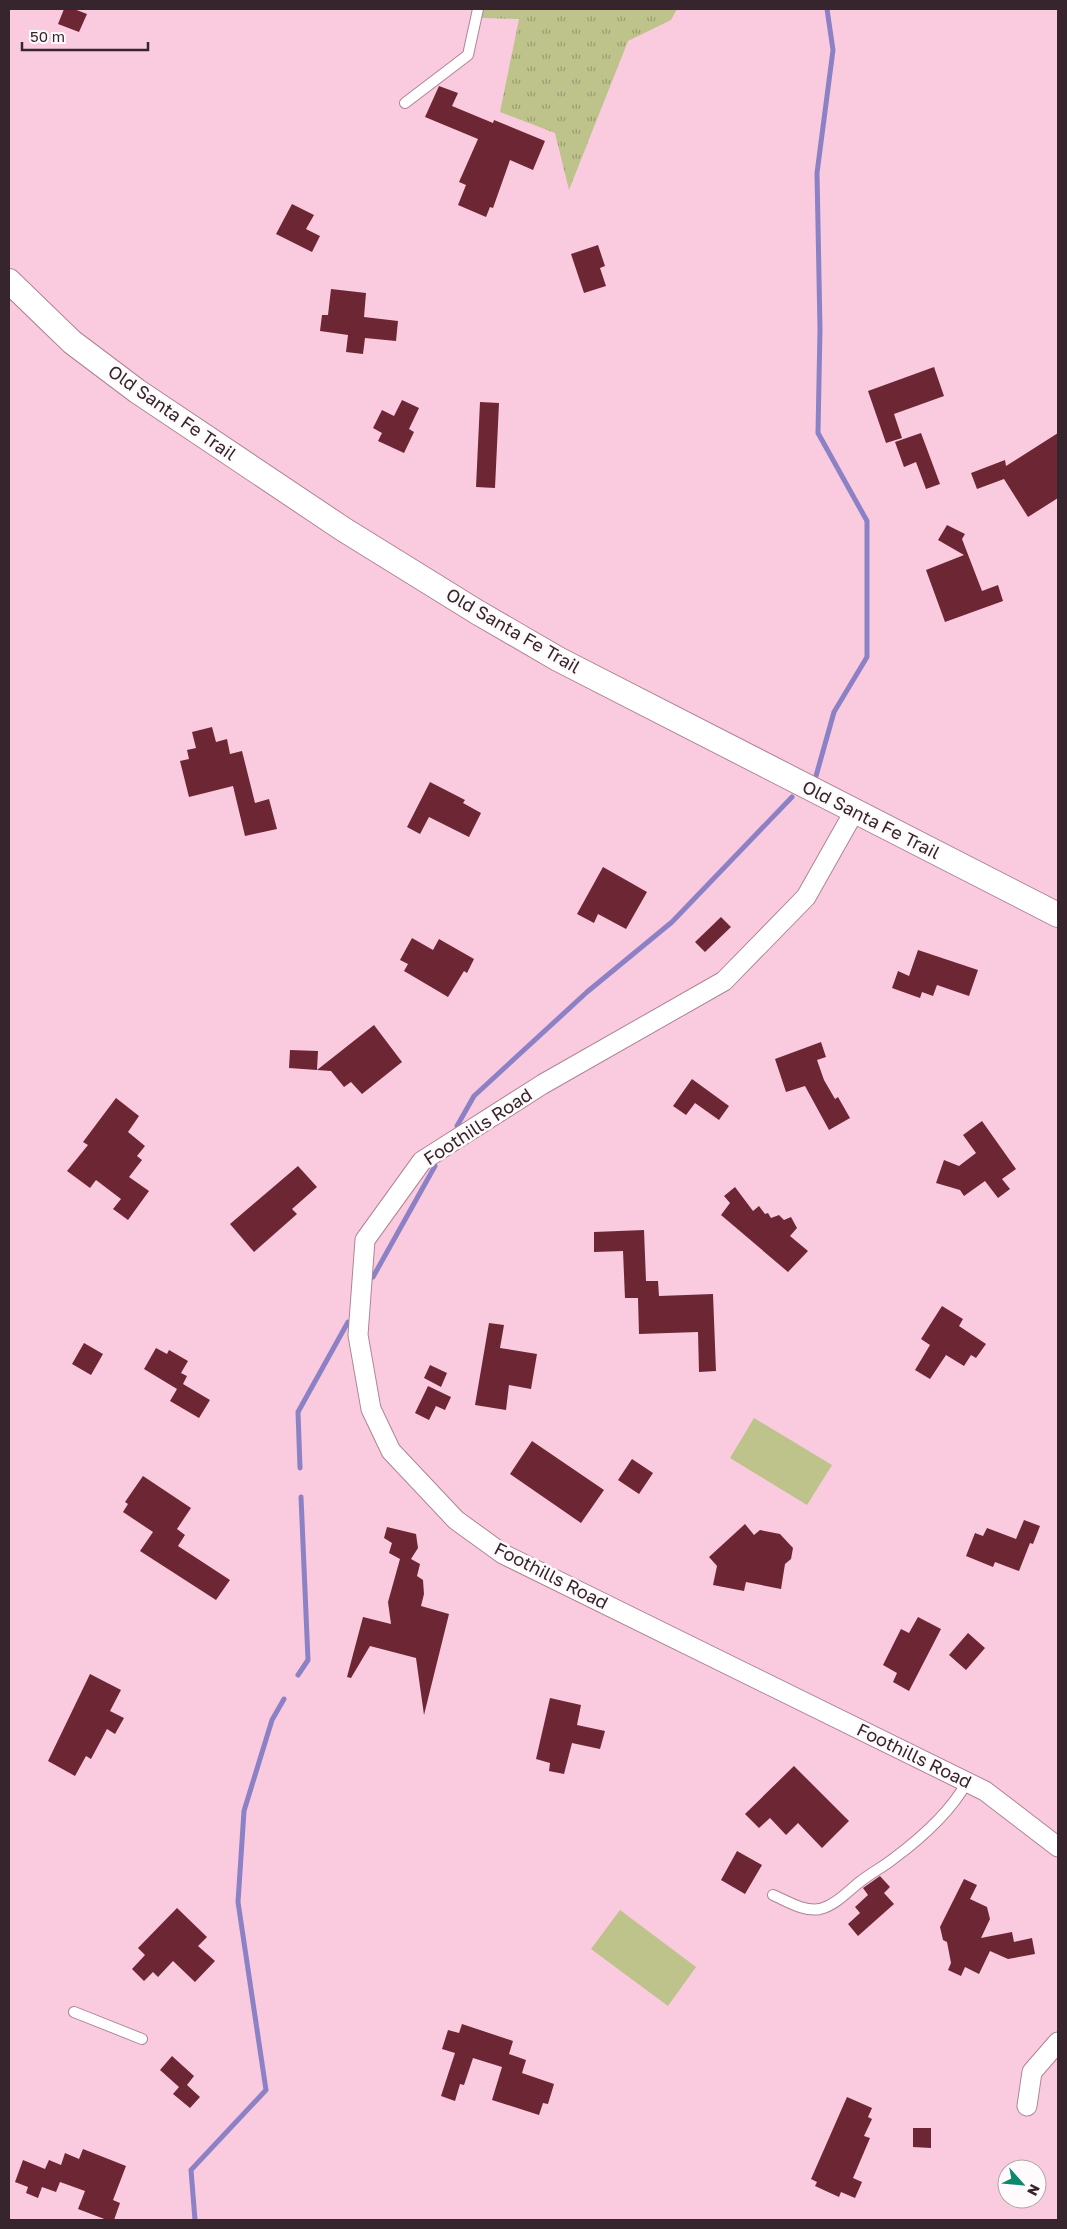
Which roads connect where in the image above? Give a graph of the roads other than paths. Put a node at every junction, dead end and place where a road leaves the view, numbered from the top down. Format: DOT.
graph roads {
  1 [pos="478,9"];
  2 [pos="405,103"];
  3 [pos="9,281"];
  4 [pos="854,812"];
  5 [pos="1058,915"];
  6 [pos="967,1782"];
  7 [pos="1058,1847"];
  8 [pos="773,1895"];
  9 [pos="74,2012"];
  10 [pos="142,2039"];
  11 [pos="1058,2042"];
  12 [pos="1027,2106"];
  1 -- 2 [label="lane"];
  3 -- 4 [label="street, Old Santa Fe Trail"];
  4 -- 5 [label="street, Old Santa Fe Trail"];
  4 -- 6 [label="street, Foothills Road"];
  6 -- 7 [label="street, Foothills Road"];
  6 -- 8 [label="lane"];
  9 -- 10 [label="lane"];
  11 -- 12 [label="street"];
}
